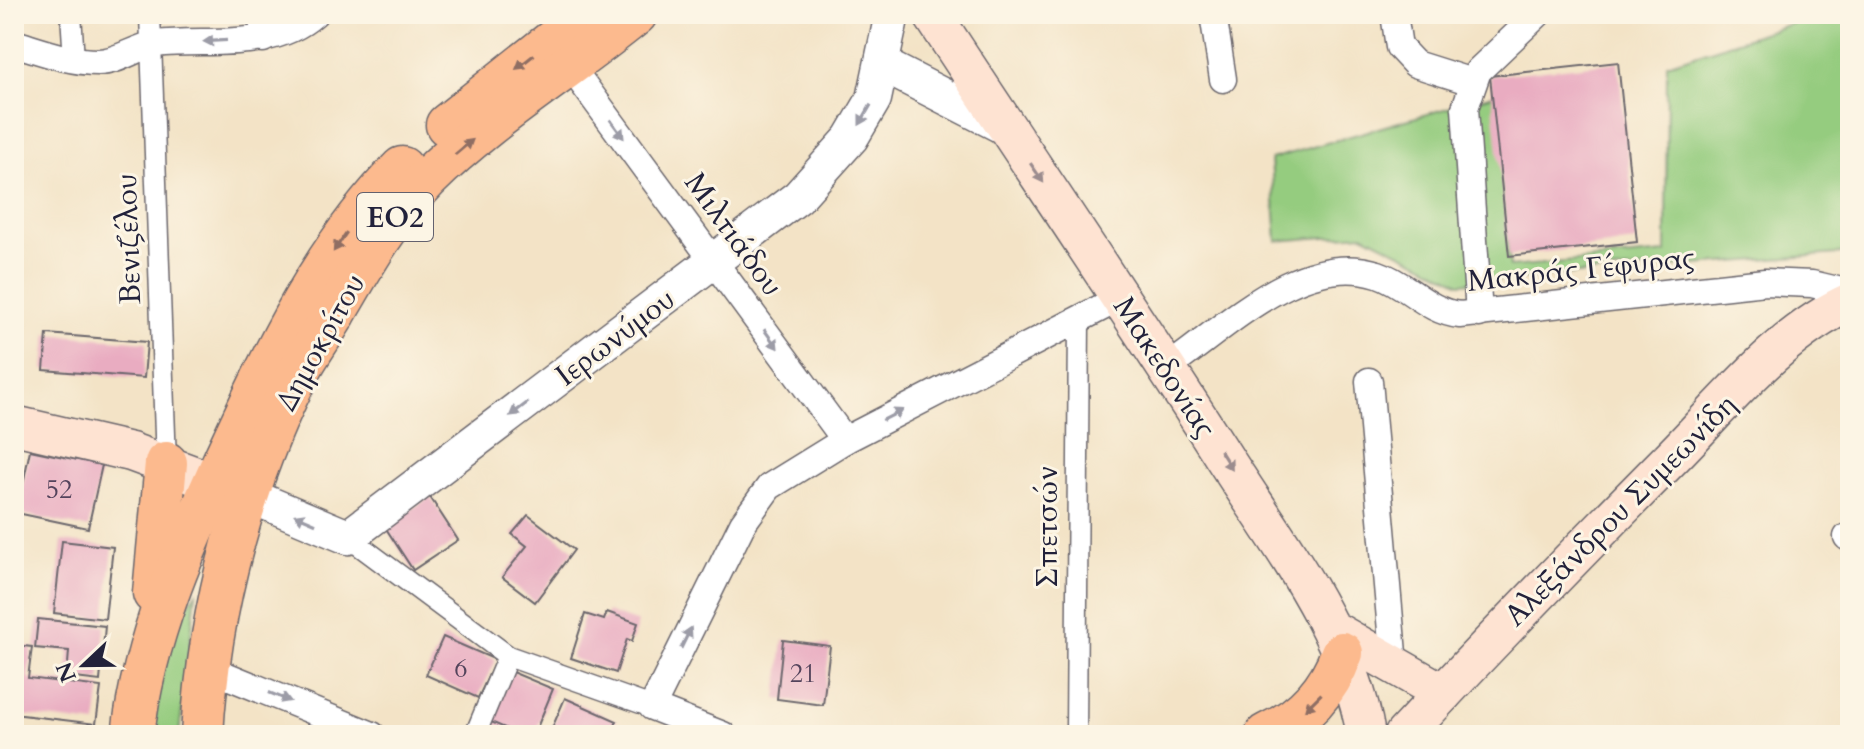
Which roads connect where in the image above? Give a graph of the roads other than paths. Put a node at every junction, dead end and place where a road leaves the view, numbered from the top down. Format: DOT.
graph roads {
  1 [pos="71,14"];
  2 [pos="150,14"];
  3 [pos="314,14"];
  4 [pos="636,14"];
  5 [pos="892,14"];
  6 [pos="932,14"];
  7 [pos="1213,14"];
  8 [pos="1394,14"];
  9 [pos="1538,14"];
  10 [pos="263,26"];
  11 [pos="573,30"];
  12 [pos="14,43"];
  13 [pos="152,45"];
  14 [pos="74,60"];
  15 [pos="883,65"];
  16 [pos="1223,79"];
  17 [pos="1472,82"];
  18 [pos="1008,129"];
  19 [pos="715,263"];
  20 [pos="1850,293"];
  21 [pos="1120,298"];
  22 [pos="1850,302"];
  23 [pos="1479,314"];
  24 [pos="1079,319"];
  25 [pos="1167,368"];
  26 [pos="1369,381"];
  27 [pos="14,425"];
  28 [pos="845,440"];
  29 [pos="166,463"];
  30 [pos="232,488"];
  31 [pos="348,537"];
  32 [pos="1337,641"];
  33 [pos="508,656"];
  34 [pos="148,659"];
  35 [pos="1394,665"];
  36 [pos="208,668"];
  37 [pos="1443,693"];
  38 [pos="652,707"];
  39 [pos="133,735"];
  40 [pos="202,735"];
  41 [pos="372,735"];
  42 [pos="475,735"];
  43 [pos="723,735"];
  44 [pos="1076,735"];
  45 [pos="1266,735"];
  46 [pos="1366,735"];
  47 [pos="1404,735"];
  1 -- 14 [label="street"];
  2 -- 13 [label="street, Βενιζέλου"];
  3 -- 10 [label="street"];
  4 -- 11 [label="main road, Δημοκρίτου / ΕΟ2"];
  5 -- 15 [label="street, Ιερωνύμου"];
  6 -- 18 [label="main road, Μακεδονίας"];
  7 -- 16 [label="street"];
  8 -- 17 [label="street"];
  9 -- 17 [label="street"];
  10 -- 13 [label="street, one-way"];
  11 -- 19 [label="street, Μιλτιάδου, one-way"];
  11 -- 30 [label="main road, Δημοκρίτου / ΕΟ2"];
  12 -- 14 [label="street"];
  13 -- 14 [label="street"];
  13 -- 29 [label="street, Βενιζέλου"];
  15 -- 18 [label="street"];
  15 -- 19 [label="street, Ιερωνύμου, one-way"];
  17 -- 23 [label="street"];
  18 -- 21 [label="main road, Μακεδονίας, one-way"];
  19 -- 28 [label="street, Μιλτιάδου, one-way"];
  19 -- 31 [label="street, Ιερωνύμου, one-way"];
  20 -- 23 [label="street, Μακράς Γέφυρας"];
  21 -- 24 [label="street"];
  21 -- 25 [label="main road, Μακεδονίας"];
  22 -- 37 [label="main road, Αλεξάνδρου Συμεωνίδη"];
  23 -- 25 [label="street, Μακράς Γέφυρας"];
  28 -- 24 [label="street, one-way"];
  24 -- 44 [label="street, Σπετσών"];
  25 -- 32 [label="main road, Μακεδονίας, one-way"];
  26 -- 35 [label="street"];
  27 -- 29 [label="main road"];
  38 -- 28 [label="street, one-way"];
  29 -- 30 [label="main road"];
  29 -- 34 [label="main road"];
  31 -- 30 [label="street, one-way"];
  30 -- 34 [label="main road, Δημοκρίτου / ΕΟ2"];
  30 -- 36 [label="main road, Δημοκρίτου / ΕΟ2"];
  31 -- 33 [label="street"];
  32 -- 35 [label="main road"];
  32 -- 45 [label="main road, one-way"];
  32 -- 46 [label="main road, Μακεδονίας"];
  33 -- 38 [label="street"];
  33 -- 42 [label="street"];
  34 -- 39 [label="main road, Δημοκρίτου / ΕΟ2"];
  35 -- 37 [label="main road"];
  36 -- 40 [label="main road, Δημοκρίτου / ΕΟ2"];
  36 -- 41 [label="street, one-way"];
  37 -- 47 [label="main road, Αλεξάνδρου Συμεωνίδη"];
  38 -- 43 [label="street"];
}
